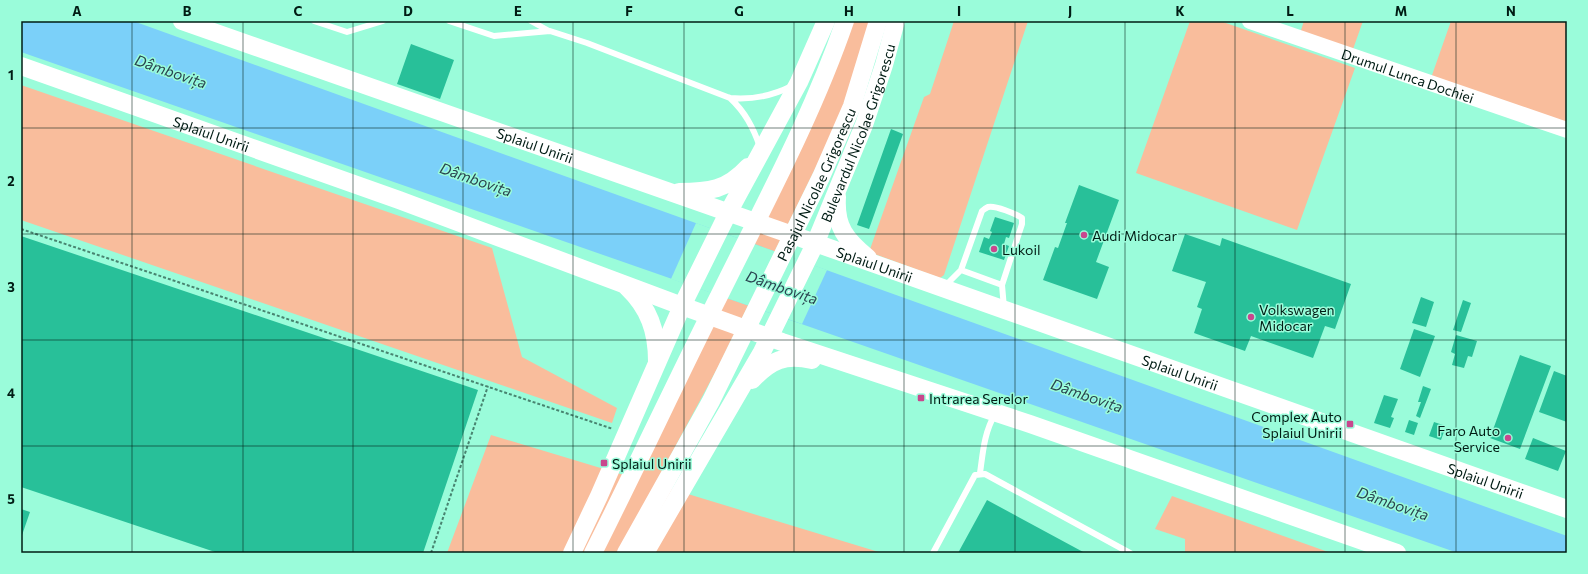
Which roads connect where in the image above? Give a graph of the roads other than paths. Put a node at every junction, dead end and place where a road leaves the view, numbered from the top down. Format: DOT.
graph roads {
  1 [pos="182,21"];
  2 [pos="314,21"];
  3 [pos="382,21"];
  4 [pos="449,21"];
  5 [pos="531,21"];
  6 [pos="826,21"];
  7 [pos="845,21"];
  8 [pos="878,21"];
  9 [pos="896,21"];
  10 [pos="1250,21"];
  11 [pos="550,31"];
  12 [pos="21,66"];
  13 [pos="798,82"];
  14 [pos="730,98"];
  15 [pos="1567,130"];
  16 [pos="762,152"];
  17 [pos="837,191"];
  18 [pos="669,192"];
  19 [pos="728,213"];
  20 [pos="815,244"];
  21 [pos="875,264"];
  22 [pos="961,270"];
  23 [pos="624,284"];
  24 [pos="1002,285"];
  25 [pos="942,288"];
  26 [pos="682,306"];
  27 [pos="1004,310"];
  28 [pos="770,338"];
  29 [pos="657,364"];
  30 [pos="855,367"];
  31 [pos="741,392"];
  32 [pos="996,412"];
  33 [pos="980,473"];
  34 [pos="1567,509"];
  35 [pos="572,553"];
  36 [pos="593,553"];
  37 [pos="626,553"];
  38 [pos="645,553"];
  39 [pos="933,553"];
  40 [pos="1130,553"];
  41 [pos="1397,553"];
  1 -- 18 [label="main road, Splaiul Unirii"];
  2 -- 3 [label="lane"];
  4 -- 11 [label="lane"];
  5 -- 11 [label="lane"];
  6 -- 13 [label="main road"];
  7 -- 36 [label="main road"];
  8 -- 37 [label="main road, Pasajul Nicolae Grigorescu"];
  9 -- 17 [label="main road, Bulevardul Nicolae Grigorescu"];
  10 -- 15 [label="street, Drumul Lunca Dochiei"];
  11 -- 14 [label="lane"];
  12 -- 23 [label="main road, Splaiul Unirii"];
  13 -- 14 [label="lane"];
  13 -- 16 [label="main road"];
  14 -- 16 [label="lane"];
  16 -- 18 [label="main road"];
  16 -- 19 [label="main road"];
  17 -- 20 [label="main road, Bulevardul Nicolae Grigorescu"];
  17 -- 21 [label="main road"];
  18 -- 19 [label="main road, Splaiul Unirii"];
  19 -- 20 [label="main road, Splaiul Unirii"];
  19 -- 26 [label="main road"];
  20 -- 21 [label="main road, Splaiul Unirii"];
  20 -- 28 [label="main road, Bulevardul Nicolae Grigorescu"];
  21 -- 25 [label="main road, Splaiul Unirii"];
  22 -- 24 [label="lane"];
  22 -- 24 [label="lane"];
  22 -- 25 [label="lane"];
  23 -- 26 [label="main road, Splaiul Unirii"];
  23 -- 29 [label="main road"];
  24 -- 27 [label="lane"];
  25 -- 27 [label="main road, Splaiul Unirii"];
  26 -- 28 [label="main road, Splaiul Unirii"];
  26 -- 29 [label="main road"];
  27 -- 34 [label="main road, Splaiul Unirii"];
  28 -- 30 [label="main road, Splaiul Unirii"];
  28 -- 31 [label="main road, Bulevardul Nicolae Grigorescu"];
  29 -- 35 [label="main road"];
  30 -- 31 [label="main road"];
  30 -- 32 [label="main road, Splaiul Unirii"];
  31 -- 38 [label="main road"];
  32 -- 33 [label="lane"];
  32 -- 41 [label="main road, Splaiul Unirii"];
  33 -- 39 [label="lane"];
  33 -- 40 [label="lane"];
}
